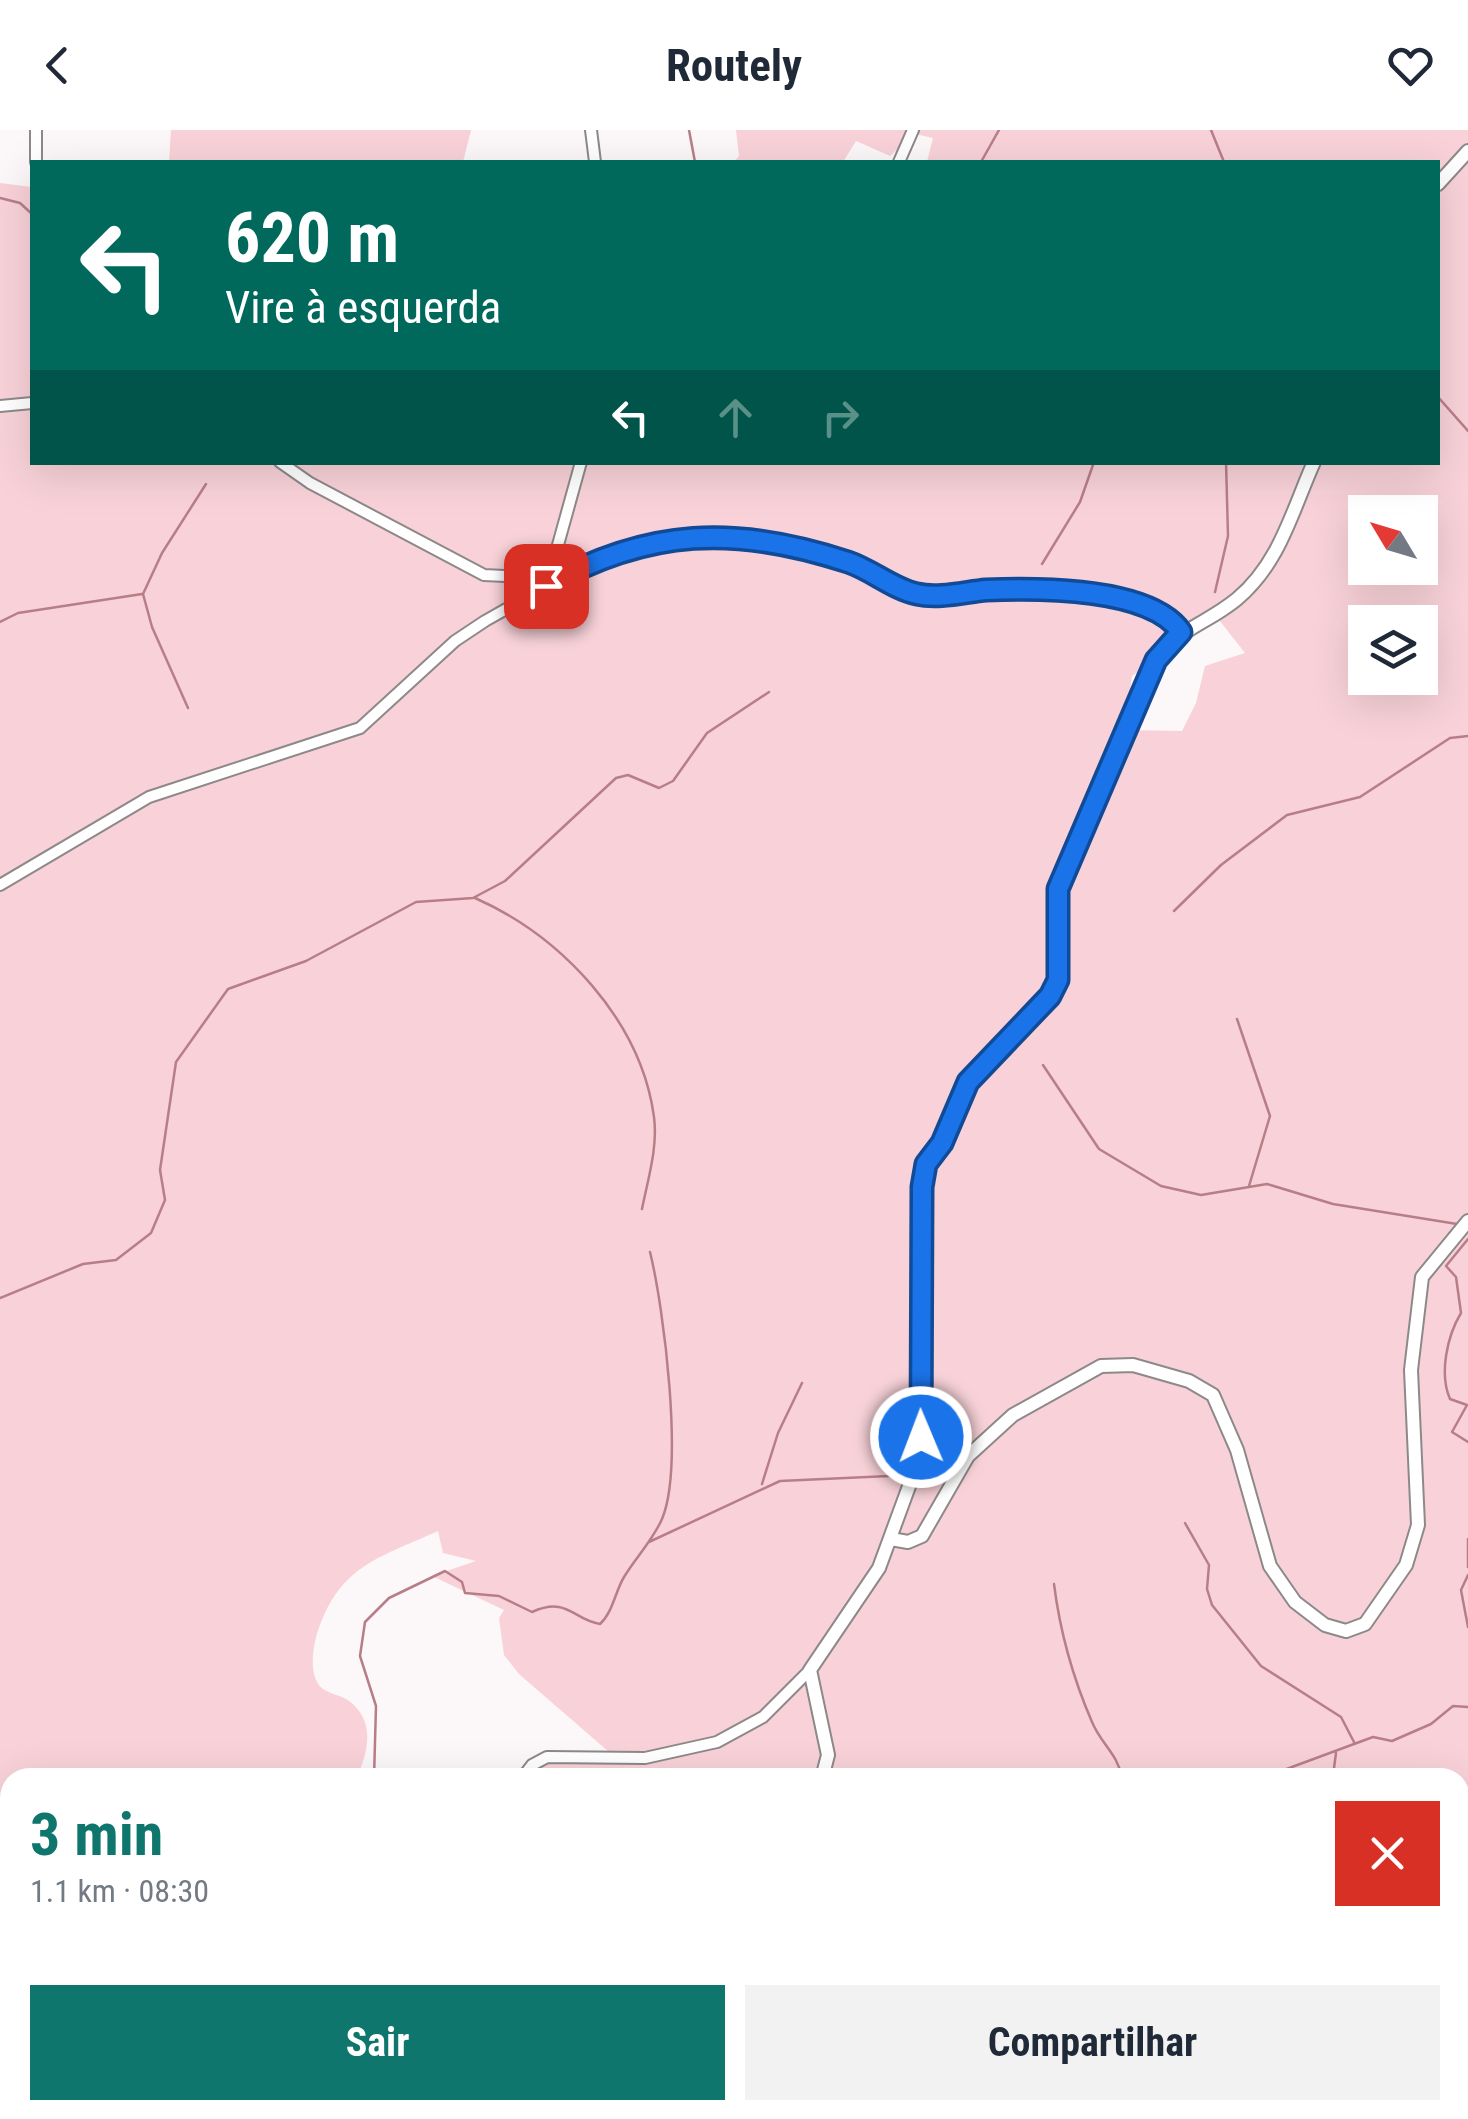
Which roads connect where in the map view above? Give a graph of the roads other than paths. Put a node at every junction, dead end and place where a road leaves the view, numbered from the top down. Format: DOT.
graph roads {
  1 [pos="36,130"];
  2 [pos="591,130"];
  3 [pos="913,130"];
  4 [pos="1468,151"];
  5 [pos="36,160"];
  6 [pos="595,160"];
  7 [pos="901,160"];
  8 [pos="1440,182"];
  9 [pos="30,403"];
  10 [pos="0,406"];
  11 [pos="284,465"];
  12 [pos="580,465"];
  13 [pos="1313,465"];
  14 [pos="547,582"];
  15 [pos="1181,632"];
  16 [pos="0,885"];
  17 [pos="1468,1221"];
  18 [pos="891,1539"];
  19 [pos="810,1670"];
  20 [pos="530,1768"];
  21 [pos="825,1768"];
  1 -- 5 [label="street"];
  2 -- 6 [label="street"];
  3 -- 7 [label="street"];
  4 -- 8 [label="street"];
  9 -- 10 [label="street"];
  11 -- 14 [label="street"];
  12 -- 14 [label="street"];
  13 -- 15 [label="street"];
  14 -- 15 [label="street"];
  14 -- 16 [label="street"];
  15 -- 18 [label="street"];
  17 -- 18 [label="street"];
  18 -- 19 [label="street"];
  19 -- 20 [label="street"];
  19 -- 21 [label="street"];
}
